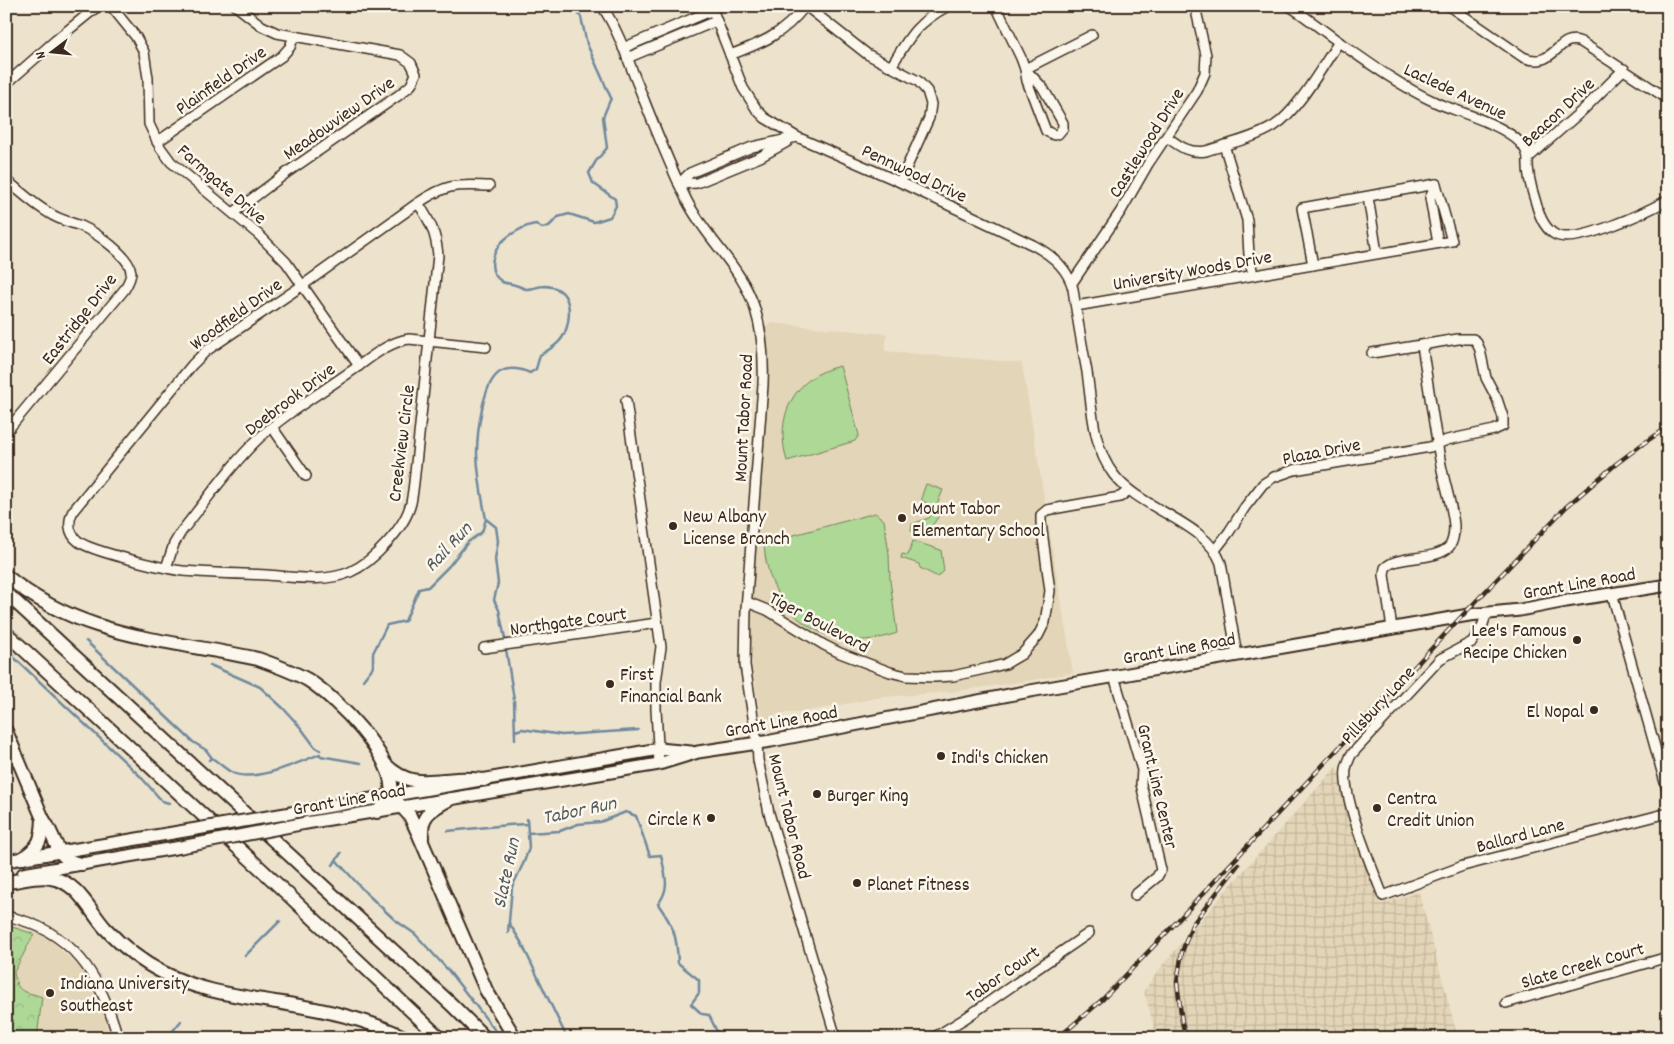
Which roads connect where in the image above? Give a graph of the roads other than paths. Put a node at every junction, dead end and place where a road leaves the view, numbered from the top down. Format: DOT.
graph roads {
  1 [pos="98,6"];
  2 [pos="111,6"];
  3 [pos="236,6"];
  4 [pos="602,6"];
  5 [pos="805,6"];
  6 [pos="948,6"];
  7 [pos="996,6"];
  8 [pos="1195,6"];
  9 [pos="1289,6"];
  10 [pos="1449,6"];
  11 [pos="712,8"];
  12 [pos="1306,10"];
  13 [pos="716,21"];
  14 [pos="1092,35"];
  15 [pos="294,36"];
  16 [pos="1339,42"];
  17 [pos="624,48"];
  18 [pos="730,55"];
  19 [pos="628,58"];
  20 [pos="891,67"];
  21 [pos="1025,69"];
  22 [pos="1624,69"];
  23 [pos="6,84"];
  24 [pos="1668,99"];
  25 [pos="1167,137"];
  26 [pos="797,138"];
  27 [pos="156,142"];
  28 [pos="1224,145"];
  29 [pos="1528,158"];
  30 [pos="900,182"];
  31 [pos="8,183"];
  32 [pos="679,184"];
  33 [pos="1436,184"];
  34 [pos="489,186"];
  35 [pos="1368,197"];
  36 [pos="1668,200"];
  37 [pos="418,203"];
  38 [pos="233,213"];
  39 [pos="1438,243"];
  40 [pos="1377,254"];
  41 [pos="1313,265"];
  42 [pos="1253,275"];
  43 [pos="1072,283"];
  44 [pos="303,285"];
  45 [pos="1076,306"];
  46 [pos="429,342"];
  47 [pos="1422,345"];
  48 [pos="486,347"];
  49 [pos="1372,353"];
  50 [pos="359,366"];
  51 [pos="626,401"];
  52 [pos="272,427"];
  53 [pos="6,432"];
  54 [pos="1438,444"];
  55 [pos="306,476"];
  56 [pos="1129,490"];
  57 [pos="78,542"];
  58 [pos="1215,550"];
  59 [pos="166,568"];
  60 [pos="6,576"];
  61 [pos="1668,585"];
  62 [pos="6,592"];
  63 [pos="1612,594"];
  64 [pos="746,602"];
  65 [pos="1486,615"];
  66 [pos="657,623"];
  67 [pos="1392,628"];
  68 [pos="6,633"];
  69 [pos="484,648"];
  70 [pos="1236,655"];
  71 [pos="1114,676"];
  72 [pos="6,731"];
  73 [pos="757,743"];
  74 [pos="659,749"];
  75 [pos="698,752"];
  76 [pos="386,764"];
  77 [pos="660,764"];
  78 [pos="484,780"];
  79 [pos="1668,793"];
  80 [pos="391,795"];
  81 [pos="450,799"];
  82 [pos="402,806"];
  83 [pos="377,812"];
  84 [pos="1668,813"];
  85 [pos="43,819"];
  86 [pos="425,847"];
  87 [pos="23,858"];
  88 [pos="70,859"];
  89 [pos="6,861"];
  90 [pos="6,876"];
  91 [pos="6,882"];
  92 [pos="74,889"];
  93 [pos="1135,894"];
  94 [pos="1383,896"];
  95 [pos="6,916"];
  96 [pos="1089,933"];
  97 [pos="1668,957"];
  98 [pos="1506,1002"];
  99 [pos="118,1038"];
  100 [pos="406,1038"];
  101 [pos="440,1038"];
  102 [pos="485,1038"];
  103 [pos="515,1038"];
  104 [pos="836,1038"];
  105 [pos="932,1038"];
  1 -- 23 [label="street"];
  2 -- 27 [label="street, Farmgate Drive"];
  3 -- 15 [label="street, Meadowview Drive"];
  4 -- 17 [label="street, Mount Tabor Road"];
  5 -- 18 [label="street"];
  5 -- 20 [label="street"];
  6 -- 20 [label="street"];
  7 -- 21 [label="street"];
  8 -- 25 [label="street, Castlewood Drive"];
  9 -- 12 [label="street, Laclede Avenue"];
  10 -- 22 [label="street"];
  11 -- 13 [label="street, Pennwood Drive"];
  11 -- 17 [label="street"];
  12 -- 16 [label="street, Laclede Avenue"];
  13 -- 18 [label="street, Pennwood Drive"];
  13 -- 19 [label="street"];
  14 -- 21 [label="street"];
  15 -- 27 [label="street, Plainfield Drive"];
  15 -- 38 [label="street, Meadowview Drive"];
  16 -- 28 [label="street"];
  16 -- 29 [label="street, Laclede Avenue"];
  17 -- 19 [label="street, Mount Tabor Road"];
  18 -- 26 [label="street, Pennwood Drive"];
  19 -- 32 [label="street, Mount Tabor Road"];
  20 -- 30 [label="street"];
  21 -- 21 [label="street"];
  22 -- 24 [label="street"];
  22 -- 29 [label="street, Beacon Drive"];
  25 -- 28 [label="street"];
  25 -- 43 [label="street, Castlewood Drive"];
  26 -- 30 [label="street, Pennwood Drive"];
  26 -- 32 [label="street"];
  27 -- 38 [label="street, Farmgate Drive"];
  28 -- 42 [label="street"];
  29 -- 36 [label="street, Beacon Drive"];
  30 -- 43 [label="street, Pennwood Drive"];
  31 -- 53 [label="street, Eastridge Drive"];
  32 -- 64 [label="street, Mount Tabor Road"];
  33 -- 35 [label="street"];
  33 -- 39 [label="street"];
  33 -- 39 [label="street"];
  34 -- 37 [label="street, Woodfield Drive"];
  35 -- 40 [label="street"];
  35 -- 41 [label="street"];
  37 -- 44 [label="street, Woodfield Drive"];
  37 -- 46 [label="street, Creekview Circle"];
  38 -- 44 [label="street, Farmgate Drive"];
  39 -- 40 [label="street, University Woods Drive"];
  40 -- 41 [label="street, University Woods Drive"];
  41 -- 42 [label="street, University Woods Drive"];
  42 -- 45 [label="street, University Woods Drive"];
  43 -- 45 [label="street, Pennwood Drive"];
  44 -- 50 [label="street, Farmgate Drive"];
  44 -- 57 [label="street, Woodfield Drive"];
  45 -- 56 [label="street, Pennwood Drive"];
  46 -- 48 [label="street, Doebrook Drive"];
  46 -- 50 [label="street, Doebrook Drive"];
  46 -- 59 [label="street, Creekview Circle"];
  47 -- 49 [label="street, Plaza Drive"];
  47 -- 54 [label="street"];
  47 -- 54 [label="street, Plaza Drive"];
  50 -- 52 [label="street, Doebrook Drive"];
  51 -- 66 [label="street"];
  52 -- 55 [label="street"];
  52 -- 59 [label="street, Doebrook Drive"];
  54 -- 58 [label="street, Plaza Drive"];
  54 -- 67 [label="street"];
  56 -- 58 [label="street"];
  56 -- 64 [label="street, Tiger Boulevard"];
  57 -- 59 [label="street, Creekview Circle"];
  58 -- 70 [label="street"];
  60 -- 76 [label="highway"];
  61 -- 63 [label="main road, Grant Line Road"];
  62 -- 102 [label="highway"];
  63 -- 65 [label="main road, Grant Line Road"];
  63 -- 79 [label="street"];
  64 -- 73 [label="street, Mount Tabor Road"];
  65 -- 67 [label="main road, Grant Line Road"];
  65 -- 94 [label="street, Pillsbury Lane"];
  66 -- 69 [label="street, Northgate Court"];
  66 -- 74 [label="street"];
  67 -- 70 [label="main road, Grant Line Road"];
  68 -- 101 [label="highway"];
  70 -- 71 [label="main road, Grant Line Road"];
  71 -- 73 [label="main road, Grant Line Road"];
  71 -- 93 [label="street, Grant Line Center"];
  72 -- 85 [label="highway"];
  73 -- 75 [label="main road, Grant Line Road"];
  73 -- 104 [label="street, Mount Tabor Road"];
  74 -- 75 [label="main road, Grant Line Road"];
  74 -- 77 [label="street"];
  74 -- 78 [label="main road, Grant Line Road"];
  75 -- 77 [label="main road, Grant Line Road"];
  76 -- 78 [label="highway"];
  76 -- 80 [label="highway"];
  77 -- 81 [label="main road, Grant Line Road"];
  78 -- 80 [label="main road, Grant Line Road"];
  80 -- 82 [label="highway"];
  80 -- 83 [label="highway"];
  80 -- 88 [label="main road, Grant Line Road, bridge"];
  81 -- 82 [label="main road, Grant Line Road"];
  81 -- 86 [label="highway"];
  82 -- 83 [label="main road, Grant Line Road"];
  82 -- 86 [label="highway"];
  83 -- 88 [label="main road, Grant Line Road, bridge"];
  84 -- 94 [label="street, Ballard Lane"];
  85 -- 87 [label="highway"];
  85 -- 88 [label="highway"];
  86 -- 103 [label="highway"];
  87 -- 88 [label="main road, Grant Line Road"];
  87 -- 89 [label="main road, Grant Line Road"];
  88 -- 90 [label="main road, Grant Line Road"];
  88 -- 92 [label="highway"];
  91 -- 92 [label="highway"];
  92 -- 100 [label="highway"];
  95 -- 99 [label="street"];
  96 -- 105 [label="street, Tabor Court"];
  97 -- 98 [label="street, Slate Creek Court"];
}
